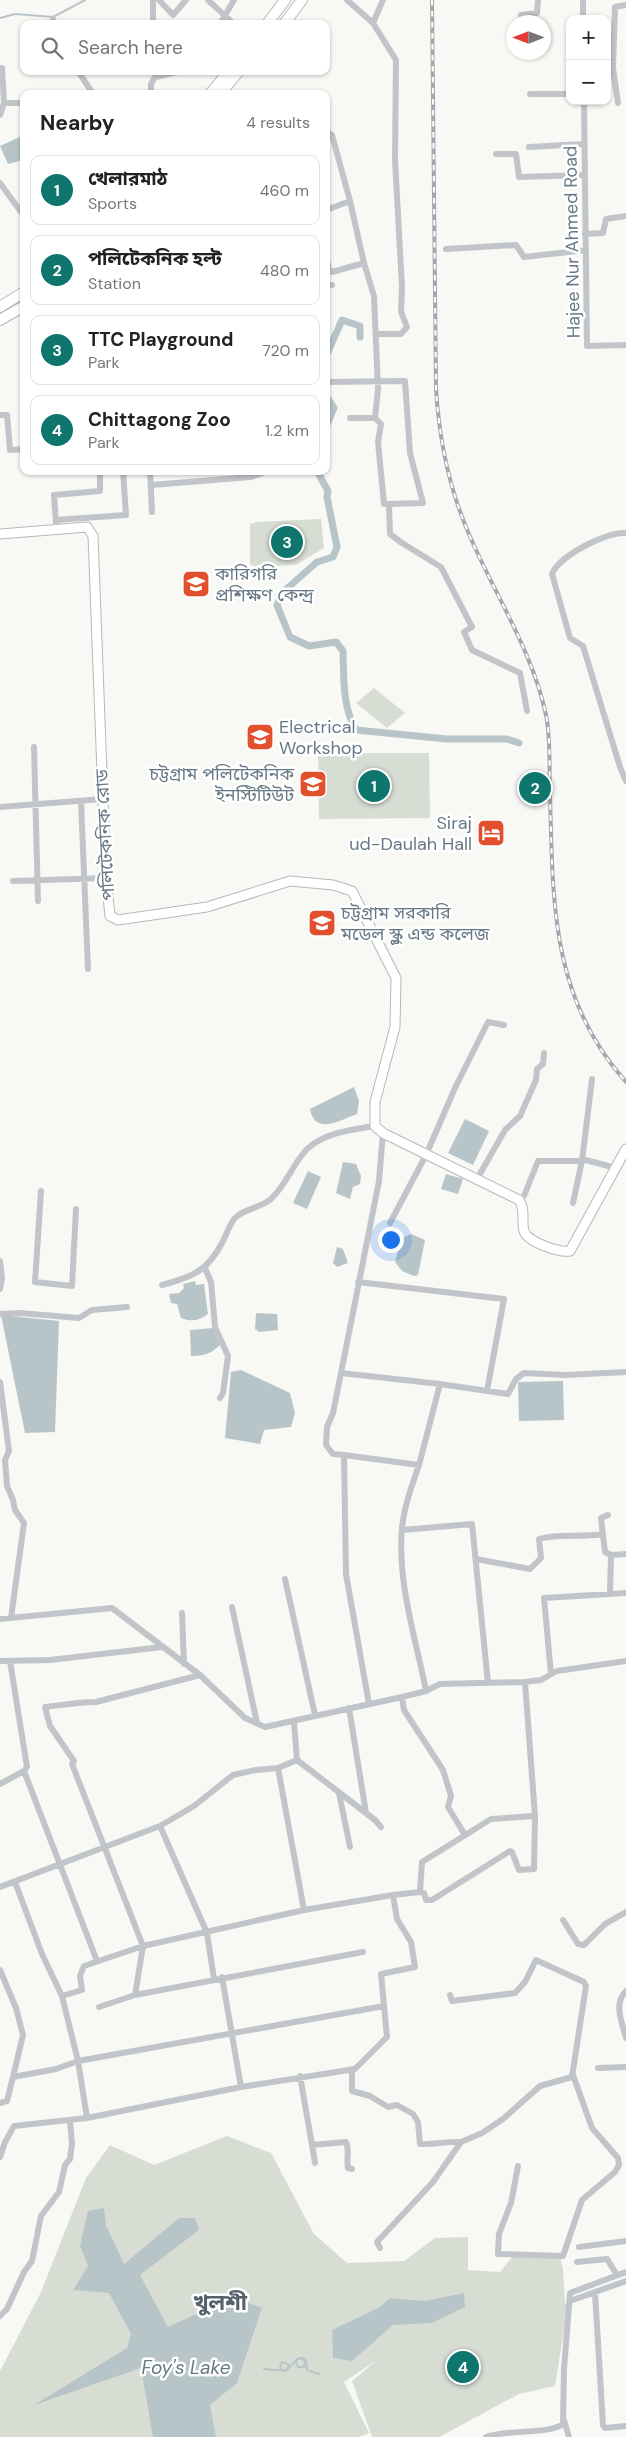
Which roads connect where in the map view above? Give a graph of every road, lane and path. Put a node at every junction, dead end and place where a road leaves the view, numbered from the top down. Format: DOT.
graph roads {
  1 [pos="153,0"];
  2 [pos="159,0"];
  3 [pos="186,0"];
  4 [pos="208,0"];
  5 [pos="234,0"];
  6 [pos="285,0"];
  7 [pos="290,0"];
  8 [pos="296,0"];
  9 [pos="302,0"];
  10 [pos="345,0"];
  11 [pos="384,0"];
  12 [pos="538,0"];
  13 [pos="583,0"];
  14 [pos="626,5"];
  15 [pos="224,15"];
  16 [pos="521,15"];
  17 [pos="583,15"];
  18 [pos="153,20"];
  19 [pos="222,20"];
  20 [pos="230,20"];
  21 [pos="270,20"];
  22 [pos="275,20"];
  23 [pos="281,20"];
  24 [pos="287,20"];
  25 [pos="373,23"];
  26 [pos="611,37"];
  27 [pos="2,68"];
  28 [pos="81,75"];
  29 [pos="164,75"];
  30 [pos="226,75"];
  31 [pos="231,75"];
  32 [pos="236,75"];
  33 [pos="242,75"];
  34 [pos="91,90"];
  35 [pos="151,90"];
  36 [pos="213,90"];
  37 [pos="218,90"];
  38 [pos="223,90"];
  39 [pos="230,90"];
  40 [pos="530,94"];
  41 [pos="566,94"];
  42 [pos="4,103"];
  43 [pos="20,103"];
  44 [pos="618,103"];
  45 [pos="584,105"];
  46 [pos="0,115"];
  47 [pos="330,133"];
  48 [pos="584,144"];
  49 [pos="530,147"];
  50 [pos="496,154"];
  51 [pos="585,175"];
  52 [pos="0,183"];
  53 [pos="350,201"];
  54 [pos="330,208"];
  55 [pos="20,210"];
  56 [pos="626,216"];
  57 [pos="585,234"];
  58 [pos="446,249"];
  59 [pos="586,250"];
  60 [pos="364,263"];
  61 [pos="330,270"];
  62 [pos="20,294"];
  63 [pos="0,307"];
  64 [pos="20,308"];
  65 [pos="0,320"];
  66 [pos="376,334"];
  67 [pos="626,345"];
  68 [pos="378,381"];
  69 [pos="330,382"];
  70 [pos="0,414"];
  71 [pos="350,418"];
  72 [pos="375,418"];
  73 [pos="20,449"];
  74 [pos="100,475"];
  75 [pos="123,475"];
  76 [pos="150,475"];
  77 [pos="257,475"];
  78 [pos="151,485"];
  79 [pos="389,504"];
  80 [pos="152,512"];
  81 [pos="56,525"];
  82 [pos="626,533"];
  83 [pos="0,534"];
  84 [pos="527,711"];
  85 [pos="34,747"];
  86 [pos="626,781"];
  87 [pos="103,799"];
  88 [pos="81,801"];
  89 [pos="37,803"];
  90 [pos="0,807"];
  91 [pos="84,878"];
  92 [pos="106,878"];
  93 [pos="13,881"];
  94 [pos="38,881"];
  95 [pos="38,902"];
  96 [pos="88,968"];
  97 [pos="504,1024"];
  98 [pos="544,1053"];
  99 [pos="592,1079"];
  100 [pos="375,1126"];
  101 [pos="383,1133"];
  102 [pos="626,1149"];
  103 [pos="426,1155"];
  104 [pos="582,1160"];
  105 [pos="616,1168"];
  106 [pos="477,1179"];
  107 [pos="41,1192"];
  108 [pos="519,1200"];
  109 [pos="573,1203"];
  110 [pos="76,1209"];
  111 [pos="390,1223"];
  112 [pos="0,1261"];
  113 [pos="205,1268"];
  114 [pos="358,1282"];
  115 [pos="162,1285"];
  116 [pos="0,1289"];
  117 [pos="127,1307"];
  118 [pos="0,1314"];
  119 [pos="626,1372"];
  120 [pos="340,1373"];
  121 [pos="0,1382"];
  122 [pos="440,1384"];
  123 [pos="487,1391"];
  124 [pos="220,1398"];
  125 [pos="344,1455"];
  126 [pos="419,1465"];
  127 [pos="608,1515"];
  128 [pos="402,1530"];
  129 [pos="603,1534"];
  130 [pos="626,1554"];
  131 [pos="611,1555"];
  132 [pos="476,1559"];
  133 [pos="285,1579"];
  134 [pos="610,1593"];
  135 [pos="626,1593"];
  136 [pos="232,1607"];
  137 [pos="182,1613"];
  138 [pos="0,1618"];
  139 [pos="11,1618"];
  140 [pos="162,1647"];
  141 [pos="0,1661"];
  142 [pos="10,1661"];
  143 [pos="626,1661"];
  144 [pos="184,1664"];
  145 [pos="551,1674"];
  146 [pos="200,1675"];
  147 [pos="525,1682"];
  148 [pos="488,1683"];
  149 [pos="426,1691"];
  150 [pos="402,1697"];
  151 [pos="369,1704"];
  152 [pos="349,1708"];
  153 [pos="315,1715"];
  154 [pos="294,1722"];
  155 [pos="257,1723"];
  156 [pos="297,1760"];
  157 [pos="278,1768"];
  158 [pos="24,1771"];
  159 [pos="0,1784"];
  160 [pos="339,1792"];
  161 [pos="366,1813"];
  162 [pos="535,1816"];
  163 [pos="160,1826"];
  164 [pos="380,1827"];
  165 [pos="465,1835"];
  166 [pos="106,1847"];
  167 [pos="350,1848"];
  168 [pos="59,1863"];
  169 [pos="15,1882"];
  170 [pos="0,1887"];
  171 [pos="420,1892"];
  172 [pos="393,1895"];
  173 [pos="304,1910"];
  174 [pos="626,1912"];
  175 [pos="563,1920"];
  176 [pos="206,1933"];
  177 [pos="143,1946"];
  178 [pos="363,1952"];
  179 [pos="97,1961"];
  180 [pos="0,1970"];
  181 [pos="222,1977"];
  182 [pos="214,1979"];
  183 [pos="626,1991"];
  184 [pos="450,1994"];
  185 [pos="135,1995"];
  186 [pos="62,1996"];
  187 [pos="384,2006"];
  188 [pos="99,2007"];
  189 [pos="232,2033"];
  190 [pos="626,2038"];
  191 [pos="78,2061"];
  192 [pos="626,2067"];
  193 [pos="598,2068"];
  194 [pos="352,2069"];
  195 [pos="573,2075"];
  196 [pos="300,2076"];
  197 [pos="13,2077"];
  198 [pos="241,2087"];
  199 [pos="0,2102"];
  200 [pos="88,2118"];
  201 [pos="70,2120"];
  202 [pos="461,2142"];
  203 [pos="312,2145"];
  204 [pos="0,2157"];
  205 [pos="315,2163"];
  206 [pos="518,2166"];
  207 [pos="352,2170"];
  208 [pos="626,2241"];
  209 [pos="579,2247"];
  210 [pos="380,2248"];
  211 [pos="577,2262"];
  212 [pos="626,2272"];
  213 [pos="617,2275"];
  214 [pos="626,2281"];
  215 [pos="595,2293"];
  216 [pos="570,2301"];
  217 [pos="0,2316"];
  218 [pos="564,2420"];
  219 [pos="626,2426"];
  220 [pos="518,2431"];
  221 [pos="486,2437"];
  222 [pos="508,2437"];
  223 [pos="569,2437"];
  1 -- 18 [label="street"];
  2 -- 3 [label="street"];
  4 -- 15 [label="street"];
  5 -- 15 [label="street"];
  6 -- 21 [label="main road"];
  7 -- 22 [label="main road"];
  8 -- 23 [label="main road"];
  9 -- 24 [label="main road"];
  10 -- 25 [label="street"];
  11 -- 25 [label="street"];
  12 -- 16 [label="street"];
  13 -- 17 [label="street"];
  14 -- 26 [label="street"];
  15 -- 19 [label="street"];
  15 -- 20 [label="street"];
  25 -- 66 [label="street"];
  26 -- 44 [label="street"];
  27 -- 42 [label="street"];
  28 -- 34 [label="street"];
  29 -- 35 [label="street"];
  30 -- 36 [label="main road"];
  31 -- 37 [label="main road"];
  32 -- 38 [label="main road"];
  33 -- 39 [label="main road"];
  40 -- 41 [label="street"];
  42 -- 43 [label="street"];
  42 -- 46 [label="street"];
  45 -- 48 [label="street, Hajee Nur Ahmed Road"];
  47 -- 53 [label="street"];
  48 -- 49 [label="street"];
  48 -- 51 [label="street, Hajee Nur Ahmed Road"];
  50 -- 51 [label="street"];
  51 -- 57 [label="street, Hajee Nur Ahmed Road"];
  52 -- 55 [label="street"];
  53 -- 54 [label="street"];
  53 -- 60 [label="street"];
  56 -- 57 [label="street"];
  57 -- 59 [label="street, Hajee Nur Ahmed Road"];
  58 -- 59 [label="street"];
  59 -- 67 [label="street, Hajee Nur Ahmed Road"];
  60 -- 61 [label="street"];
  60 -- 66 [label="street"];
  62 -- 63 [label="main road"];
  64 -- 65 [label="main road"];
  66 -- 68 [label="street"];
  68 -- 69 [label="street"];
  68 -- 72 [label="street"];
  68 -- 79 [label="street"];
  70 -- 73 [label="street"];
  71 -- 72 [label="street"];
  72 -- 79 [label="street"];
  74 -- 81 [label="street"];
  75 -- 81 [label="street"];
  76 -- 78 [label="street"];
  77 -- 78 [label="street"];
  78 -- 80 [label="street"];
  79 -- 84 [label="street"];
  81 -- 83 [label="main road, পলিটেকনিক রোড"];
  81 -- 87 [label="main road, পলিটেকনিক রোড"];
  82 -- 86 [label="street"];
  85 -- 89 [label="street"];
  87 -- 88 [label="street"];
  87 -- 92 [label="main road, পলিটেকনিক রোড"];
  88 -- 89 [label="street"];
  88 -- 91 [label="street"];
  89 -- 90 [label="street"];
  89 -- 94 [label="street"];
  91 -- 92 [label="street"];
  91 -- 94 [label="street"];
  91 -- 96 [label="street"];
  92 -- 100 [label="main road, পলিটেকনিক রোড"];
  93 -- 94 [label="street"];
  94 -- 95 [label="street"];
  97 -- 103 [label="street"];
  98 -- 106 [label="street"];
  99 -- 104 [label="street"];
  100 -- 101 [label="main road"];
  100 -- 113 [label="street"];
  101 -- 103 [label="main road"];
  101 -- 114 [label="street"];
  102 -- 105 [label="main road"];
  103 -- 106 [label="main road"];
  103 -- 111 [label="street"];
  104 -- 105 [label="street"];
  104 -- 108 [label="street"];
  104 -- 109 [label="street"];
  105 -- 108 [label="main road"];
  106 -- 108 [label="main road"];
  107 -- 110 [label="street"];
  112 -- 116 [label="street"];
  113 -- 115 [label="street"];
  113 -- 124 [label="street"];
  114 -- 120 [label="street"];
  114 -- 123 [label="street"];
  117 -- 118 [label="street"];
  119 -- 123 [label="street"];
  120 -- 122 [label="street"];
  120 -- 125 [label="street"];
  121 -- 139 [label="street"];
  122 -- 123 [label="street"];
  122 -- 126 [label="street"];
  125 -- 126 [label="street"];
  125 -- 151 [label="street"];
  126 -- 128 [label="street"];
  127 -- 129 [label="street"];
  128 -- 132 [label="street"];
  128 -- 149 [label="street"];
  129 -- 131 [label="street"];
  129 -- 132 [label="street"];
  130 -- 131 [label="street"];
  131 -- 134 [label="street"];
  132 -- 148 [label="street"];
  133 -- 153 [label="street"];
  134 -- 135 [label="street"];
  134 -- 145 [label="street"];
  136 -- 155 [label="street"];
  137 -- 144 [label="street"];
  138 -- 139 [label="street"];
  139 -- 140 [label="street"];
  140 -- 142 [label="street"];
  140 -- 144 [label="street"];
  141 -- 142 [label="street"];
  142 -- 158 [label="street"];
  143 -- 145 [label="street"];
  144 -- 146 [label="street"];
  145 -- 147 [label="street"];
  146 -- 155 [label="street"];
  146 -- 166 [label="street"];
  147 -- 148 [label="street"];
  147 -- 162 [label="street"];
  148 -- 149 [label="street"];
  149 -- 150 [label="street"];
  150 -- 151 [label="street"];
  150 -- 165 [label="street"];
  151 -- 152 [label="street"];
  152 -- 153 [label="street"];
  152 -- 161 [label="street"];
  153 -- 154 [label="street"];
  154 -- 155 [label="street"];
  154 -- 156 [label="street"];
  156 -- 157 [label="street"];
  156 -- 160 [label="street"];
  157 -- 163 [label="street"];
  157 -- 173 [label="street"];
  158 -- 159 [label="street"];
  158 -- 168 [label="street"];
  160 -- 161 [label="street"];
  160 -- 167 [label="street"];
  161 -- 164 [label="street"];
  162 -- 165 [label="street"];
  162 -- 171 [label="street"];
  163 -- 166 [label="street"];
  163 -- 176 [label="street"];
  165 -- 171 [label="street"];
  166 -- 168 [label="street"];
  166 -- 177 [label="street"];
  168 -- 169 [label="street"];
  168 -- 179 [label="street"];
  169 -- 170 [label="street"];
  169 -- 186 [label="street"];
  171 -- 172 [label="street"];
  172 -- 173 [label="street"];
  172 -- 187 [label="street"];
  173 -- 176 [label="street"];
  174 -- 175 [label="street"];
  176 -- 177 [label="street"];
  176 -- 182 [label="street"];
  177 -- 179 [label="street"];
  177 -- 185 [label="street"];
  178 -- 181 [label="street"];
  179 -- 186 [label="street"];
  180 -- 197 [label="street"];
  181 -- 182 [label="street"];
  181 -- 189 [label="street"];
  182 -- 185 [label="street"];
  183 -- 190 [label="street"];
  184 -- 195 [label="street"];
  185 -- 188 [label="street"];
  186 -- 191 [label="street"];
  187 -- 189 [label="street"];
  187 -- 194 [label="street"];
  189 -- 191 [label="street"];
  189 -- 198 [label="street"];
  191 -- 197 [label="street"];
  191 -- 200 [label="street"];
  192 -- 193 [label="street"];
  194 -- 196 [label="street"];
  194 -- 202 [label="street"];
  195 -- 202 [label="street"];
  195 -- 206 [label="street"];
  196 -- 198 [label="street"];
  196 -- 203 [label="street"];
  197 -- 199 [label="street"];
  198 -- 200 [label="street"];
  200 -- 201 [label="street"];
  201 -- 204 [label="street"];
  201 -- 217 [label="street"];
  202 -- 210 [label="street"];
  203 -- 205 [label="street"];
  203 -- 207 [label="street"];
  208 -- 209 [label="street"];
  211 -- 213 [label="street"];
  212 -- 213 [label="street"];
  213 -- 216 [label="street"];
  214 -- 215 [label="street"];
  215 -- 216 [label="street"];
  215 -- 219 [label="street"];
  216 -- 218 [label="street"];
  218 -- 220 [label="street"];
  218 -- 223 [label="street"];
  220 -- 221 [label="street"];
  220 -- 222 [label="street"];
}
